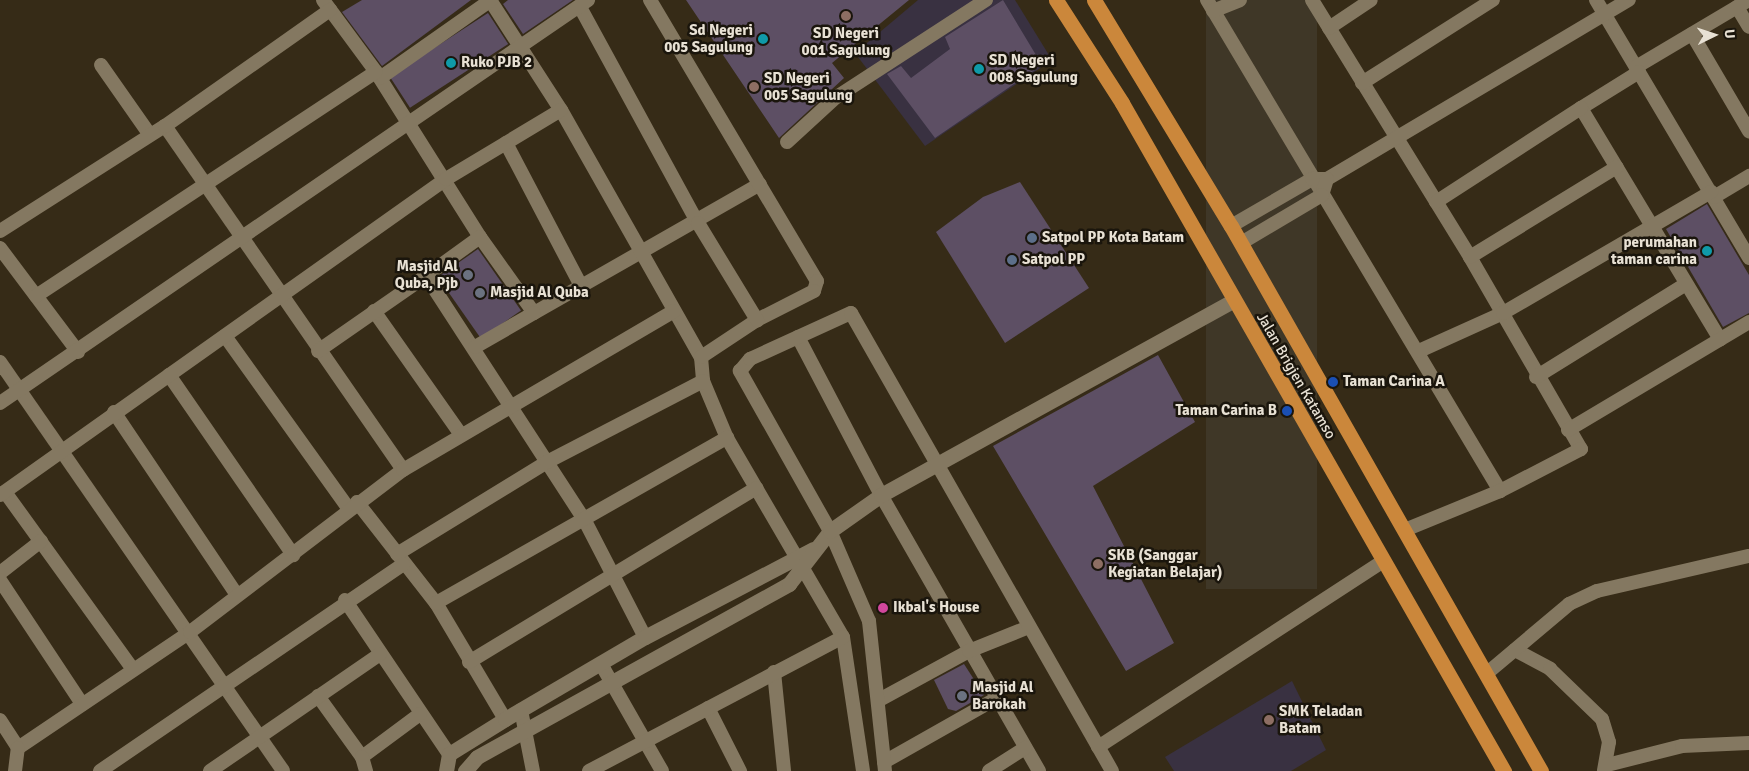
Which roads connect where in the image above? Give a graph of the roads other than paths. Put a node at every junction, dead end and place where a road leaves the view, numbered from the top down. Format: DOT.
graph roads {
  1 [pos="491,0"];
  2 [pos="650,0"];
  3 [pos="986,0"];
  4 [pos="1056,0"];
  5 [pos="1094,0"];
  6 [pos="1240,0"];
  7 [pos="1312,0"];
  8 [pos="1371,0"];
  9 [pos="1493,0"];
  10 [pos="1596,0"];
  11 [pos="1630,0"];
  12 [pos="584,4"];
  13 [pos="1743,4"];
  14 [pos="326,5"];
  15 [pos="1210,5"];
  16 [pos="1605,14"];
  17 [pos="1749,27"];
  18 [pos="1329,28"];
  19 [pos="1692,34"];
  20 [pos="522,47"];
  21 [pos="101,65"];
  22 [pos="1638,70"];
  23 [pos="378,75"];
  24 [pos="1362,83"];
  25 [pos="1581,108"];
  26 [pos="561,110"];
  27 [pos="165,126"];
  28 [pos="410,126"];
  29 [pos="1749,132"];
  30 [pos="150,135"];
  31 [pos="1395,140"];
  32 [pos="787,142"];
  33 [pos="506,143"];
  34 [pos="1617,167"];
  35 [pos="1749,176"];
  36 [pos="1312,179"];
  37 [pos="1327,179"];
  38 [pos="446,180"];
  39 [pos="202,182"];
  40 [pos="760,184"];
  41 [pos="1712,194"];
  42 [pos="1322,195"];
  43 [pos="1436,202"];
  44 [pos="698,223"];
  45 [pos="1652,224"];
  46 [pos="1231,226"];
  47 [pos="0,231"];
  48 [pos="480,237"];
  49 [pos="243,238"];
  50 [pos="1241,244"];
  51 [pos="0,248"];
  52 [pos="641,254"];
  53 [pos="1470,257"];
  54 [pos="1749,258"];
  55 [pos="426,276"];
  56 [pos="1686,284"];
  57 [pos="581,286"];
  58 [pos="36,296"];
  59 [pos="282,298"];
  60 [pos="1232,301"];
  61 [pos="374,311"];
  62 [pos="674,311"];
  63 [pos="534,313"];
  64 [pos="1503,313"];
  65 [pos="757,320"];
  66 [pos="1749,322"];
  67 [pos="225,336"];
  68 [pos="798,337"];
  69 [pos="1720,339"];
  70 [pos="475,347"];
  71 [pos="318,351"];
  72 [pos="1419,351"];
  73 [pos="78,352"];
  74 [pos="701,357"];
  75 [pos="0,362"];
  76 [pos="169,375"];
  77 [pos="1536,376"];
  78 [pos="703,381"];
  79 [pos="22,389"];
  80 [pos="0,403"];
  81 [pos="514,407"];
  82 [pos="114,412"];
  83 [pos="1568,430"];
  84 [pos="460,435"];
  85 [pos="727,438"];
  86 [pos="60,451"];
  87 [pos="547,462"];
  88 [pos="938,462"];
  89 [pos="403,470"];
  90 [pos="756,488"];
  91 [pos="1500,491"];
  92 [pos="3,494"];
  93 [pos="881,495"];
  94 [pos="353,506"];
  95 [pos="584,518"];
  96 [pos="1405,530"];
  97 [pos="830,531"];
  98 [pos="42,541"];
  99 [pos="813,549"];
  100 [pos="293,555"];
  101 [pos="795,556"];
  102 [pos="1749,556"];
  103 [pos="400,559"];
  104 [pos="1383,561"];
  105 [pos="779,565"];
  106 [pos="804,568"];
  107 [pos="0,573"];
  108 [pos="614,576"];
  109 [pos="0,580"];
  110 [pos="789,584"];
  111 [pos="237,595"];
  112 [pos="345,600"];
  113 [pos="436,603"];
  114 [pos="1029,627"];
  115 [pos="190,632"];
  116 [pos="843,637"];
  117 [pos="645,638"];
  118 [pos="1515,650"];
  119 [pos="969,651"];
  120 [pos="380,654"];
  121 [pos="469,662"];
  122 [pos="601,664"];
  123 [pos="132,668"];
  124 [pos="774,672"];
  125 [pos="1486,674"];
  126 [pos="614,682"];
  127 [pos="223,686"];
  128 [pos="318,696"];
  129 [pos="997,698"];
  130 [pos="881,699"];
  131 [pos="82,704"];
  132 [pos="708,708"];
  133 [pos="521,710"];
  134 [pos="420,714"];
  135 [pos="0,720"];
  136 [pos="505,720"];
  137 [pos="488,730"];
  138 [pos="525,733"];
  139 [pos="258,736"];
  140 [pos="644,740"];
  141 [pos="1749,744"];
  142 [pos="498,746"];
  143 [pos="1098,747"];
  144 [pos="18,748"];
  145 [pos="1025,748"];
  146 [pos="449,754"];
  147 [pos="362,757"];
  148 [pos="885,767"];
  149 [pos="1605,768"];
  150 [pos="15,771"];
  151 [pos="100,771"];
  152 [pos="210,771"];
  153 [pos="283,771"];
  154 [pos="366,771"];
  155 [pos="446,771"];
  156 [pos="465,771"];
  157 [pos="533,771"];
  158 [pos="589,771"];
  159 [pos="662,771"];
  160 [pos="740,771"];
  161 [pos="784,771"];
  162 [pos="863,771"];
  163 [pos="989,771"];
  164 [pos="1039,771"];
  165 [pos="1112,771"];
  166 [pos="1504,771"];
  167 [pos="1541,771"];
  1 -- 20 [label="street"];
  1 -- 23 [label="street"];
  2 -- 40 [label="street"];
  3 -- 32 [label="street"];
  4 -- 60 [label="highway, Jalan Brigjen Katamso"];
  5 -- 46 [label="highway, Jalan Brigjen Katamso"];
  6 -- 15 [label="street"];
  7 -- 18 [label="street"];
  8 -- 18 [label="street"];
  9 -- 24 [label="street"];
  10 -- 16 [label="street"];
  11 -- 16 [label="street"];
  12 -- 20 [label="street"];
  12 -- 44 [label="street"];
  13 -- 17 [label="street"];
  13 -- 19 [label="street"];
  14 -- 23 [label="street"];
  14 -- 27 [label="street"];
  15 -- 36 [label="street"];
  16 -- 22 [label="street"];
  16 -- 31 [label="street"];
  18 -- 24 [label="street"];
  19 -- 22 [label="street"];
  19 -- 29 [label="street"];
  20 -- 26 [label="street"];
  20 -- 28 [label="street"];
  21 -- 30 [label="street"];
  22 -- 25 [label="street"];
  22 -- 41 [label="street"];
  23 -- 28 [label="street"];
  23 -- 39 [label="street"];
  24 -- 31 [label="street"];
  25 -- 34 [label="street"];
  25 -- 43 [label="street"];
  26 -- 33 [label="street"];
  26 -- 52 [label="street"];
  27 -- 30 [label="street"];
  27 -- 39 [label="street"];
  28 -- 38 [label="street"];
  28 -- 49 [label="street"];
  30 -- 47 [label="street"];
  31 -- 37 [label="street"];
  31 -- 43 [label="street"];
  33 -- 38 [label="street"];
  33 -- 57 [label="street"];
  34 -- 45 [label="street"];
  34 -- 53 [label="street"];
  35 -- 41 [label="street"];
  36 -- 37 [label="street"];
  36 -- 42 [label="street"];
  36 -- 46 [label="street"];
  37 -- 42 [label="street"];
  38 -- 48 [label="street"];
  38 -- 59 [label="street"];
  39 -- 49 [label="street"];
  39 -- 58 [label="street"];
  40 -- 44 [label="street"];
  40 -- 65 [label="street"];
  41 -- 45 [label="street"];
  41 -- 54 [label="street"];
  42 -- 50 [label="street"];
  42 -- 72 [label="street"];
  43 -- 53 [label="street"];
  44 -- 52 [label="street"];
  44 -- 65 [label="street"];
  45 -- 56 [label="street"];
  45 -- 64 [label="street"];
  46 -- 50 [label="highway, Jalan Brigjen Katamso"];
  48 -- 55 [label="street"];
  48 -- 63 [label="street"];
  49 -- 59 [label="street"];
  49 -- 73 [label="street"];
  50 -- 96 [label="highway, Jalan Brigjen Katamso"];
  51 -- 58 [label="street"];
  52 -- 57 [label="street"];
  52 -- 62 [label="street"];
  53 -- 64 [label="street"];
  55 -- 61 [label="street"];
  55 -- 70 [label="street"];
  56 -- 69 [label="street"];
  56 -- 77 [label="street"];
  57 -- 63 [label="street"];
  58 -- 73 [label="street"];
  59 -- 67 [label="street"];
  59 -- 71 [label="street"];
  60 -- 88 [label="street"];
  60 -- 104 [label="highway, Jalan Brigjen Katamso"];
  61 -- 71 [label="street"];
  61 -- 84 [label="street"];
  62 -- 74 [label="street"];
  62 -- 81 [label="street"];
  63 -- 70 [label="street"];
  64 -- 72 [label="street"];
  64 -- 77 [label="street"];
  65 -- 74 [label="street"];
  66 -- 69 [label="street"];
  67 -- 76 [label="street"];
  67 -- 94 [label="street"];
  68 -- 88 [label="street"];
  68 -- 93 [label="street"];
  68 -- 97 [label="street"];
  69 -- 83 [label="street"];
  70 -- 81 [label="street"];
  71 -- 89 [label="street"];
  72 -- 91 [label="street"];
  73 -- 79 [label="street"];
  74 -- 78 [label="street"];
  75 -- 79 [label="street"];
  76 -- 82 [label="street"];
  76 -- 100 [label="street"];
  77 -- 83 [label="street"];
  78 -- 85 [label="street"];
  78 -- 87 [label="street"];
  79 -- 80 [label="street"];
  79 -- 86 [label="street"];
  81 -- 84 [label="street"];
  81 -- 87 [label="street"];
  82 -- 86 [label="street"];
  82 -- 111 [label="street"];
  83 -- 91 [label="street"];
  84 -- 89 [label="street"];
  85 -- 90 [label="street"];
  85 -- 95 [label="street"];
  86 -- 92 [label="street"];
  86 -- 115 [label="street"];
  87 -- 95 [label="street"];
  87 -- 103 [label="street"];
  88 -- 93 [label="street"];
  88 -- 114 [label="street"];
  89 -- 94 [label="street"];
  90 -- 101 [label="street"];
  90 -- 108 [label="street"];
  91 -- 96 [label="street"];
  92 -- 98 [label="street"];
  93 -- 97 [label="street"];
  93 -- 119 [label="street"];
  94 -- 100 [label="street"];
  94 -- 103 [label="street"];
  95 -- 108 [label="street"];
  95 -- 113 [label="street"];
  96 -- 125 [label="highway, Jalan Brigjen Katamso"];
  97 -- 99 [label="street"];
  97 -- 130 [label="street"];
  98 -- 107 [label="street"];
  98 -- 123 [label="street"];
  99 -- 101 [label="street"];
  99 -- 106 [label="street"];
  100 -- 111 [label="street"];
  101 -- 105 [label="street"];
  101 -- 106 [label="street"];
  102 -- 118 [label="street"];
  103 -- 112 [label="street"];
  103 -- 113 [label="street"];
  104 -- 143 [label="street"];
  104 -- 166 [label="highway, Jalan Brigjen Katamso"];
  105 -- 110 [label="street"];
  105 -- 117 [label="street"];
  106 -- 110 [label="street"];
  106 -- 116 [label="street"];
  108 -- 117 [label="street"];
  108 -- 121 [label="street"];
  109 -- 131 [label="street"];
  110 -- 126 [label="street"];
  111 -- 115 [label="street"];
  112 -- 120 [label="street"];
  112 -- 127 [label="street"];
  113 -- 121 [label="street"];
  114 -- 119 [label="street"];
  114 -- 143 [label="street"];
  115 -- 123 [label="street"];
  115 -- 127 [label="street"];
  116 -- 124 [label="street"];
  116 -- 162 [label="street"];
  117 -- 122 [label="street"];
  118 -- 125 [label="street"];
  118 -- 149 [label="street"];
  119 -- 129 [label="street"];
  119 -- 130 [label="street"];
  120 -- 128 [label="street"];
  120 -- 134 [label="street"];
  121 -- 136 [label="street"];
  122 -- 126 [label="street"];
  122 -- 133 [label="street"];
  123 -- 131 [label="street"];
  124 -- 132 [label="street"];
  124 -- 161 [label="street"];
  125 -- 167 [label="highway, Jalan Brigjen Katamso"];
  126 -- 138 [label="street"];
  126 -- 140 [label="street"];
  127 -- 139 [label="street"];
  127 -- 151 [label="street"];
  128 -- 139 [label="street"];
  128 -- 147 [label="street"];
  129 -- 145 [label="street"];
  129 -- 148 [label="street"];
  130 -- 148 [label="street"];
  131 -- 144 [label="street"];
  132 -- 140 [label="street"];
  132 -- 160 [label="street"];
  133 -- 136 [label="street"];
  133 -- 138 [label="street"];
  134 -- 146 [label="street"];
  134 -- 147 [label="street"];
  135 -- 144 [label="street"];
  136 -- 137 [label="street"];
  137 -- 142 [label="street"];
  137 -- 146 [label="street"];
  138 -- 142 [label="street"];
  138 -- 157 [label="street"];
  139 -- 152 [label="street"];
  139 -- 153 [label="street"];
  140 -- 158 [label="street"];
  140 -- 159 [label="street"];
  141 -- 149 [label="street"];
  142 -- 156 [label="street"];
  143 -- 165 [label="street"];
  144 -- 150 [label="street"];
  145 -- 163 [label="street"];
  145 -- 164 [label="street"];
  146 -- 155 [label="street"];
  147 -- 154 [label="street"];
}
